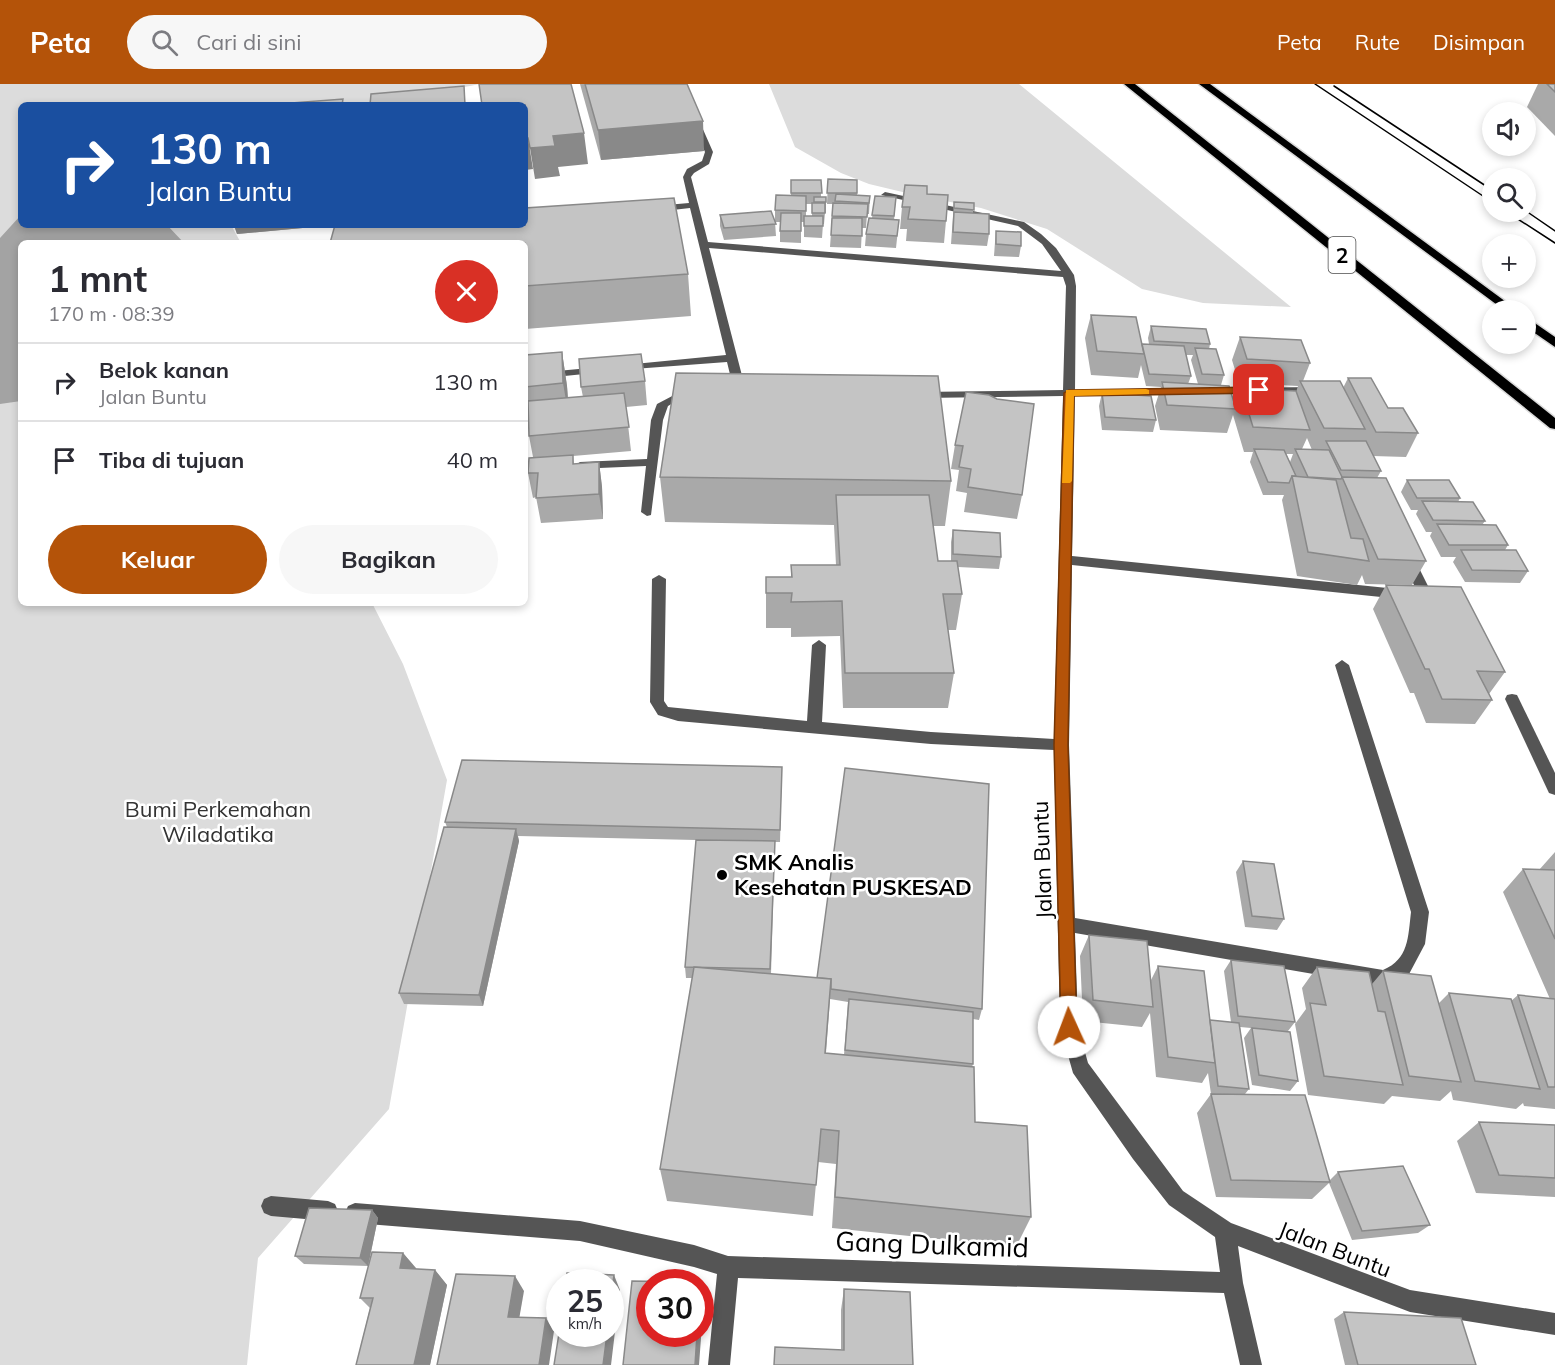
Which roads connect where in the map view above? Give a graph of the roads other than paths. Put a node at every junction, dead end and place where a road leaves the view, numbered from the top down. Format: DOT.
graph roads {
  1 [pos="679,84"];
  2 [pos="1128,84"];
  3 [pos="1204,84"];
  4 [pos="885,195"];
  5 [pos="694,205"];
  6 [pos="649,209"];
  7 [pos="705,245"];
  8 [pos="1069,275"];
  9 [pos="1497,300"];
  10 [pos="1536,329"];
  11 [pos="1555,343"];
  12 [pos="731,358"];
  13 [pos="528,377"];
  14 [pos="1330,390"];
  15 [pos="1069,393"];
  16 [pos="905,395"];
  17 [pos="709,396"];
  18 [pos="742,397"];
  19 [pos="1555,425"];
  20 [pos="652,462"];
  21 [pos="571,467"];
  22 [pos="647,512"];
  23 [pos="1402,547"];
  24 [pos="1064,560"];
  25 [pos="659,579"];
  26 [pos="819,645"];
  27 [pos="1342,665"];
  28 [pos="1512,699"];
  29 [pos="814,726"];
  30 [pos="1061,745"];
  31 [pos="1555,789"];
  32 [pos="1066,924"];
  33 [pos="271,1206"];
  34 [pos="1226,1231"];
  35 [pos="728,1267"];
  36 [pos="1232,1283"];
  37 [pos="1555,1324"];
  38 [pos="719,1365"];
  39 [pos="1251,1365"];
  1 -- 5 [label="street"];
  2 -- 19 [label="highway, 2"];
  3 -- 9 [label="highway, 2"];
  4 -- 8 [label="street"];
  5 -- 6 [label="street"];
  5 -- 7 [label="street"];
  7 -- 8 [label="street"];
  7 -- 12 [label="street"];
  8 -- 15 [label="street, Jalan Buntu"];
  10 -- 11 [label="highway"];
  12 -- 13 [label="street"];
  12 -- 18 [label="street"];
  14 -- 15 [label="street"];
  15 -- 16 [label="street"];
  15 -- 24 [label="street, Jalan Buntu"];
  17 -- 20 [label="street"];
  20 -- 21 [label="street"];
  20 -- 22 [label="street"];
  23 -- 24 [label="street"];
  24 -- 30 [label="street, Jalan Buntu"];
  25 -- 29 [label="street"];
  26 -- 29 [label="street"];
  27 -- 32 [label="street"];
  28 -- 31 [label="street"];
  29 -- 30 [label="street"];
  30 -- 32 [label="street, Jalan Buntu"];
  32 -- 34 [label="street, Jalan Buntu"];
  33 -- 35 [label="street, Gang Dulkamid"];
  34 -- 36 [label="street"];
  34 -- 37 [label="street, Jalan Buntu"];
  35 -- 36 [label="street, Gang Dulkamid"];
  35 -- 38 [label="street"];
  36 -- 39 [label="street"];
}
